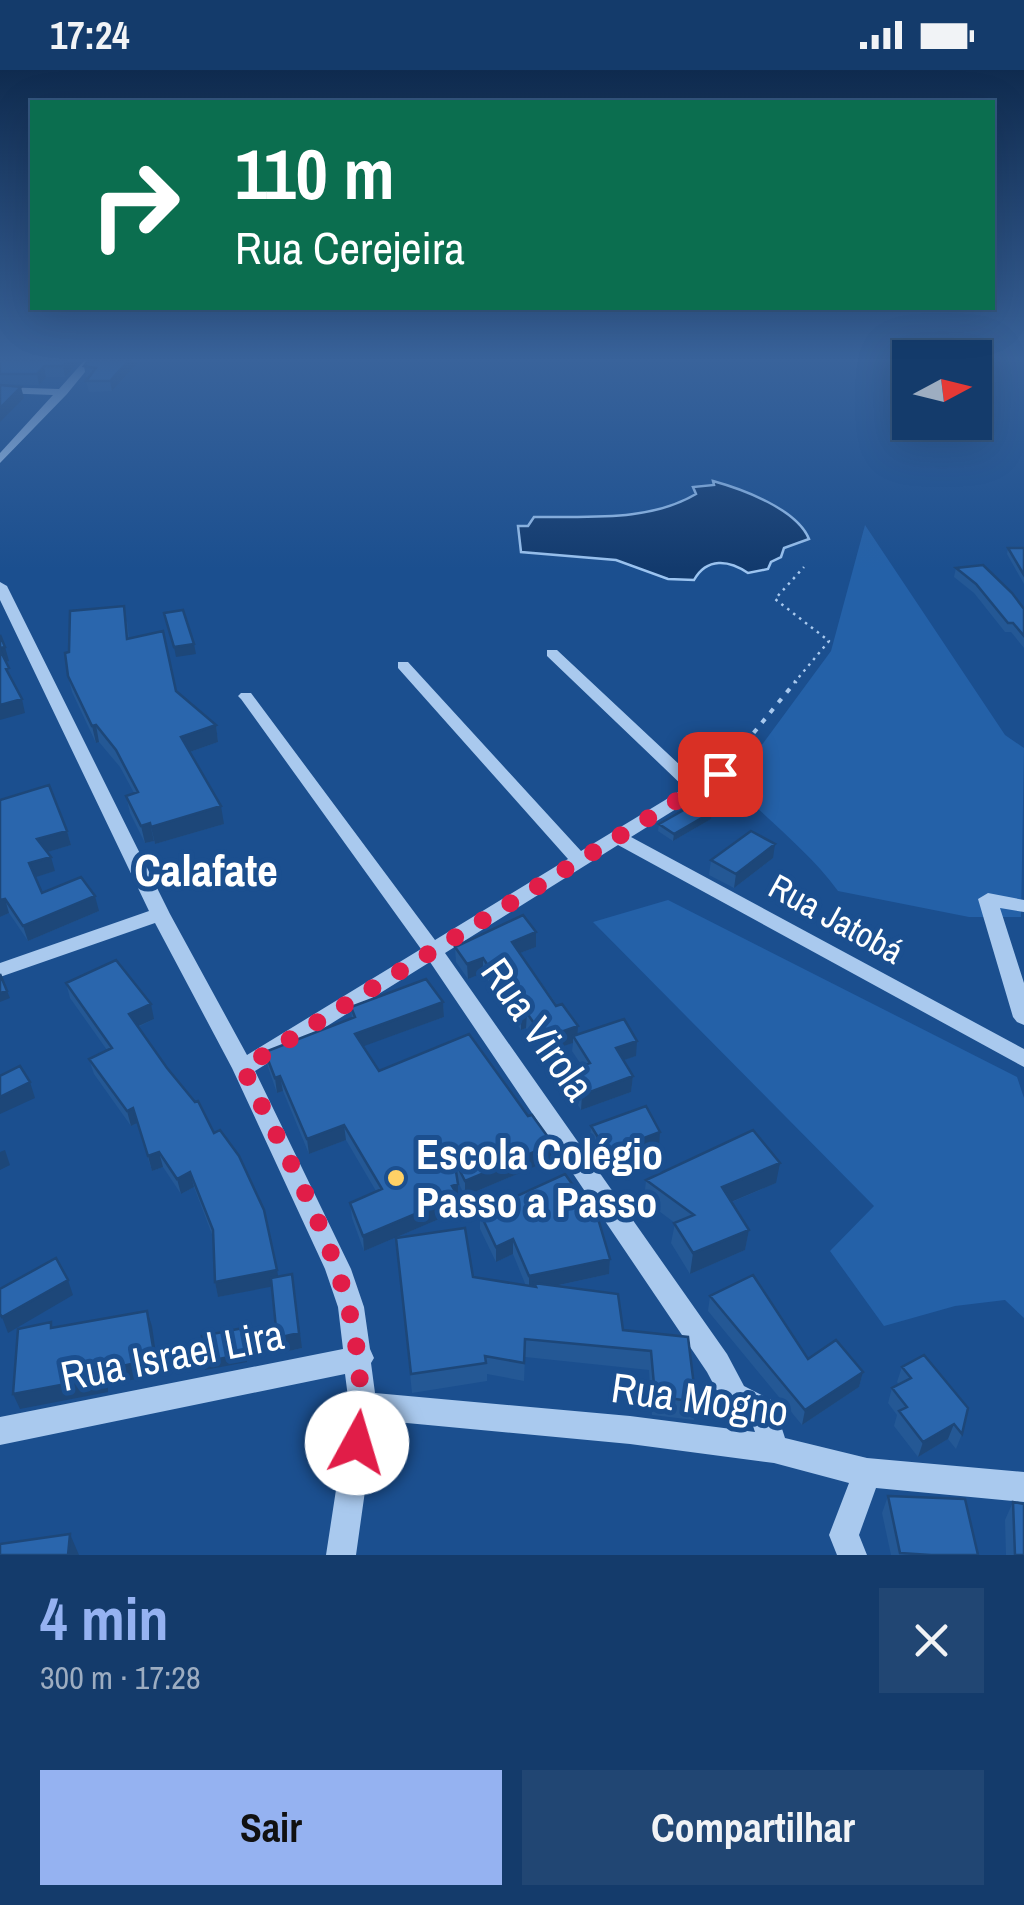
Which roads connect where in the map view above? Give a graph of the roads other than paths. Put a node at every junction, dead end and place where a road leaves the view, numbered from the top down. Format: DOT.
graph roads {
  1 [pos="26,430"];
  2 [pos="0,438"];
  3 [pos="19,438"];
  4 [pos="0,460"];
  5 [pos="0,586"];
  6 [pos="5,611"];
  7 [pos="552,652"];
  8 [pos="403,666"];
  9 [pos="246,696"];
  10 [pos="720,774"];
  11 [pos="696,789"];
  12 [pos="617,837"];
  13 [pos="578,860"];
  14 [pos="1024,906"];
  15 [pos="160,914"];
  16 [pos="432,950"];
  17 [pos="0,970"];
  18 [pos="1024,1017"];
  19 [pos="1024,1059"];
  20 [pos="243,1068"];
  21 [pos="360,1358"];
  22 [pos="362,1406"];
  23 [pos="0,1431"];
  24 [pos="774,1448"];
  25 [pos="867,1473"];
  26 [pos="1024,1487"];
  27 [pos="845,1548"];
  28 [pos="341,1555"];
  1 -- 3 [label="street"];
  2 -- 3 [label="street"];
  3 -- 4 [label="street"];
  5 -- 6 [label="street"];
  6 -- 15 [label="street"];
  7 -- 11 [label="street"];
  8 -- 13 [label="street"];
  9 -- 16 [label="street, Rua Virola"];
  10 -- 11 [label="street"];
  11 -- 12 [label="street"];
  12 -- 13 [label="street"];
  12 -- 19 [label="street, Rua Jatobá"];
  13 -- 16 [label="street"];
  14 -- 18 [label="street"];
  15 -- 17 [label="street"];
  15 -- 20 [label="street"];
  16 -- 20 [label="street"];
  16 -- 24 [label="street, Rua Virola"];
  20 -- 21 [label="street"];
  21 -- 22 [label="street"];
  21 -- 23 [label="street, Rua Israel Lira"];
  22 -- 24 [label="street, Rua Mogno"];
  22 -- 28 [label="street"];
  24 -- 25 [label="street, Rua Mogno"];
  25 -- 26 [label="street, Rua Mogno"];
  25 -- 27 [label="street"];
}
